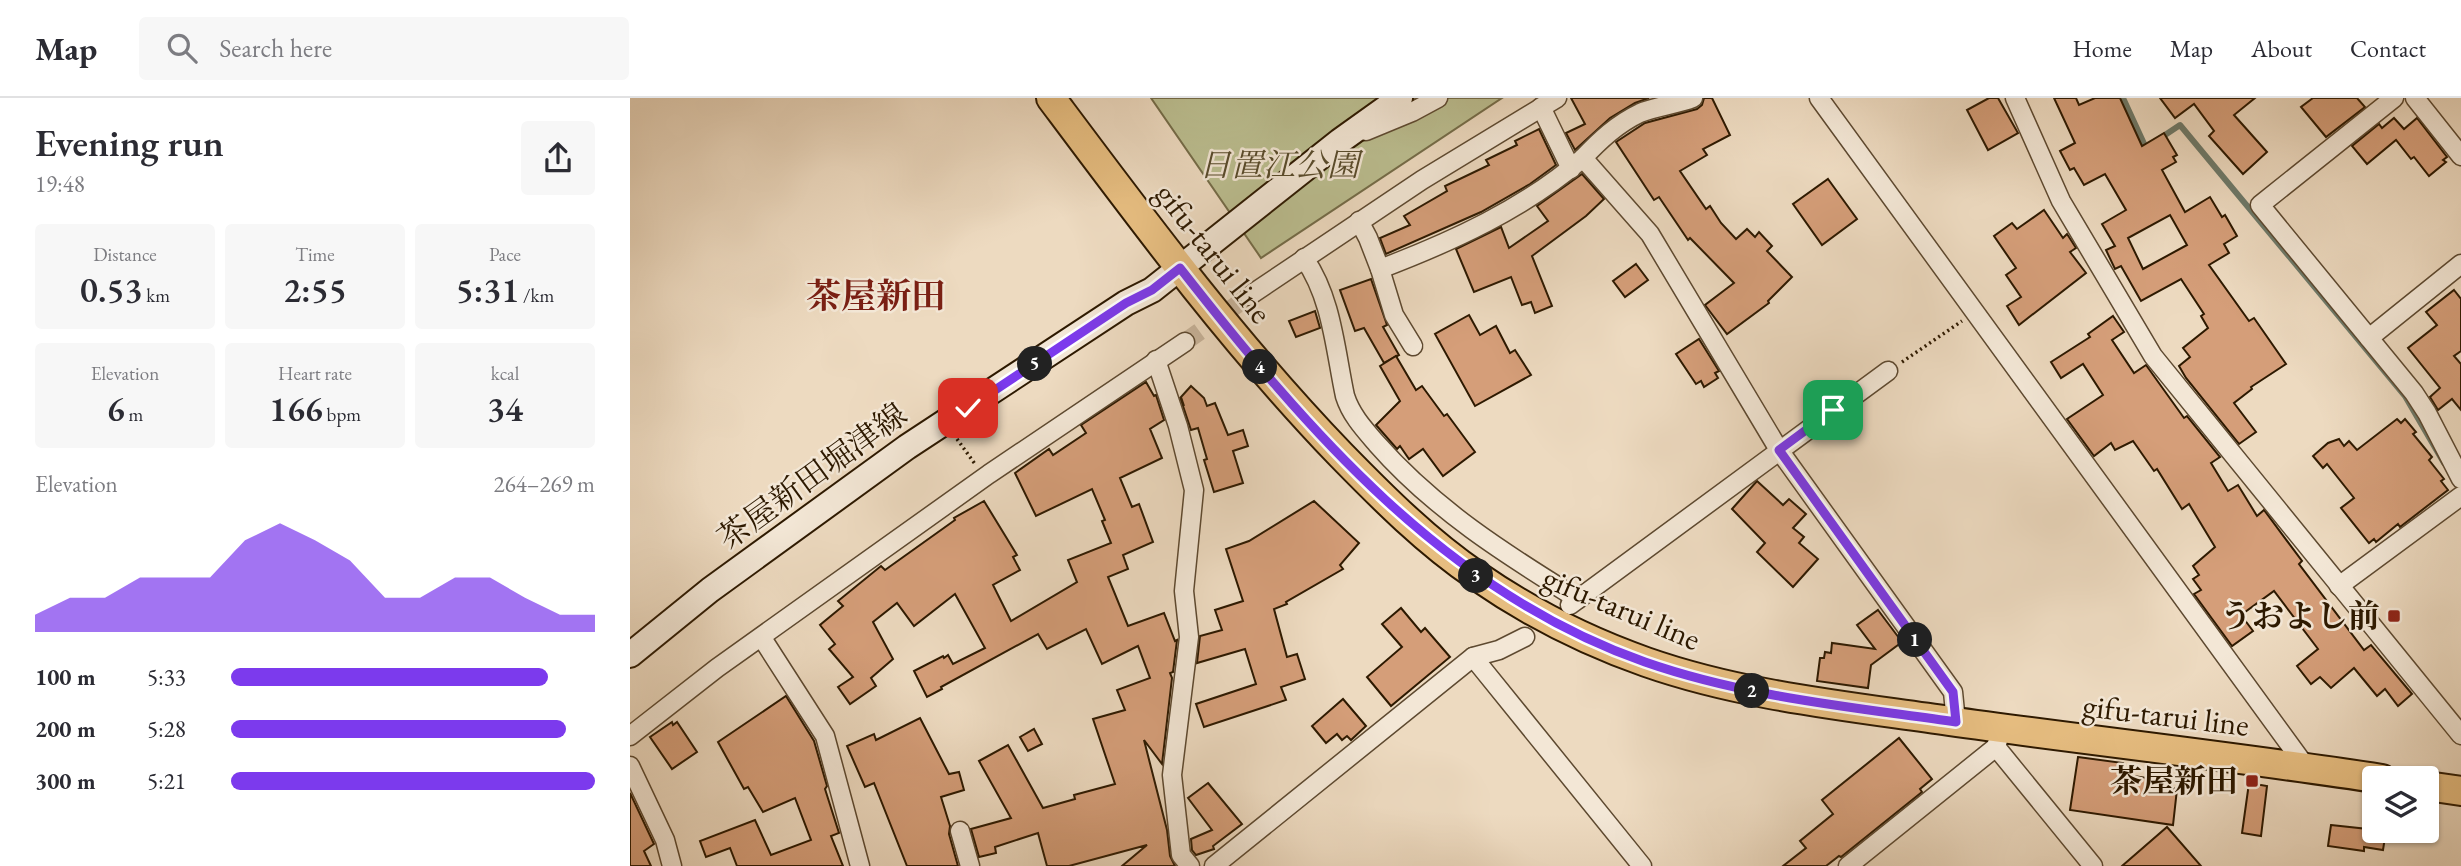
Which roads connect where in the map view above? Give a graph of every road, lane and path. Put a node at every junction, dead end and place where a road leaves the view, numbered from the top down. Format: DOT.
graph roads {
  1 [pos="1051,98"];
  2 [pos="1400,98"];
  3 [pos="1438,98"];
  4 [pos="1557,98"];
  5 [pos="1693,98"];
  6 [pos="1819,98"];
  7 [pos="2015,98"];
  8 [pos="2394,98"];
  9 [pos="2415,98"];
  10 [pos="1541,107"];
  11 [pos="1340,141"];
  12 [pos="2461,156"];
  13 [pos="1577,163"];
  14 [pos="1359,221"];
  15 [pos="1304,258"];
  16 [pos="1173,259"];
  17 [pos="2461,264"];
  18 [pos="1380,270"];
  19 [pos="1249,296"];
  20 [pos="1975,312"];
  21 [pos="2369,338"];
  22 [pos="1185,342"];
  23 [pos="1413,346"];
  24 [pos="1156,360"];
  25 [pos="1888,371"];
  26 [pos="1779,450"];
  27 [pos="2461,479"];
  28 [pos="2461,496"];
  29 [pos="2339,586"];
  30 [pos="1525,636"];
  31 [pos="762,638"];
  32 [pos="630,655"];
  33 [pos="1473,657"];
  34 [pos="1956,722"];
  35 [pos="2461,735"];
  36 [pos="630,736"];
  37 [pos="1999,738"];
  38 [pos="630,766"];
  39 [pos="2306,768"];
  40 [pos="2362,776"];
  41 [pos="2439,788"];
  42 [pos="2461,791"];
  43 [pos="960,831"];
  44 [pos="671,866"];
  45 [pos="860,866"];
  46 [pos="970,866"];
  47 [pos="1189,866"];
  48 [pos="1214,866"];
  49 [pos="1642,866"];
  50 [pos="1848,866"];
  51 [pos="2093,866"];
  1 -- 16 [label="main road, gifu-tarui line"];
  2 -- 11 [label="main road, 茶屋新田堀津線"];
  3 -- 11 [label="street"];
  4 -- 10 [label="street"];
  5 -- 13 [label="street"];
  6 -- 20 [label="street"];
  7 -- 29 [label="street"];
  8 -- 21 [label="street"];
  9 -- 12 [label="street"];
  10 -- 13 [label="street"];
  10 -- 14 [label="street"];
  11 -- 16 [label="main road, 茶屋新田堀津線"];
  13 -- 18 [label="street"];
  13 -- 26 [label="street"];
  14 -- 15 [label="street"];
  14 -- 18 [label="street"];
  15 -- 19 [label="street"];
  15 -- 26 [label="street"];
  16 -- 32 [label="main road, 茶屋新田堀津線"];
  16 -- 34 [label="main road, gifu-tarui line"];
  17 -- 21 [label="street"];
  18 -- 23 [label="street"];
  20 -- 25 [label="path"];
  20 -- 39 [label="street"];
  21 -- 27 [label="street"];
  22 -- 24 [label="street"];
  24 -- 31 [label="street"];
  24 -- 47 [label="street"];
  25 -- 26 [label="street"];
  26 -- 34 [label="street"];
  28 -- 29 [label="street"];
  29 -- 35 [label="street"];
  30 -- 33 [label="street"];
  31 -- 36 [label="street"];
  31 -- 45 [label="street"];
  33 -- 48 [label="street"];
  33 -- 49 [label="street"];
  34 -- 37 [label="main road, gifu-tarui line"];
  37 -- 39 [label="main road, gifu-tarui line"];
  37 -- 50 [label="street"];
  37 -- 51 [label="street"];
  38 -- 44 [label="street"];
  39 -- 40 [label="main road, gifu-tarui line"];
  41 -- 42 [label="main road"];
  43 -- 46 [label="street"];
}
